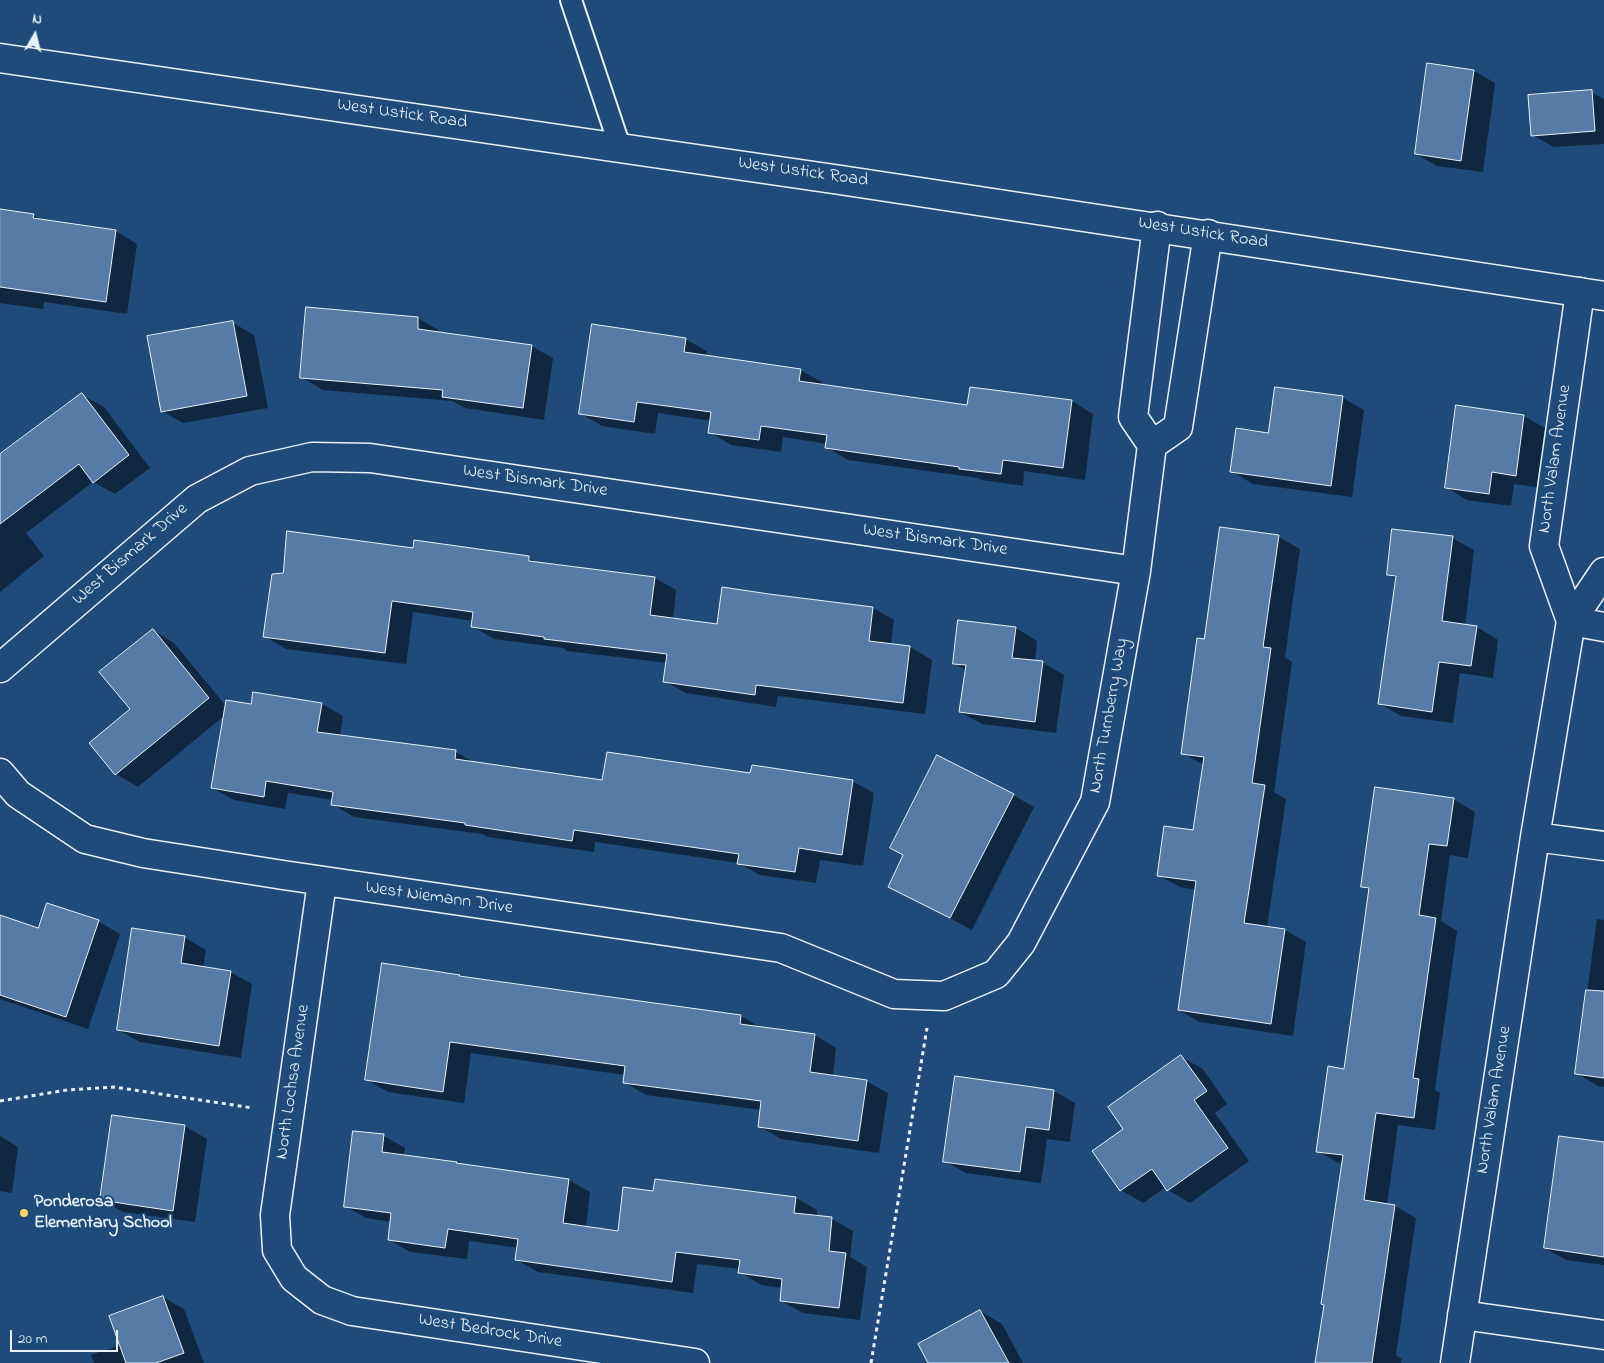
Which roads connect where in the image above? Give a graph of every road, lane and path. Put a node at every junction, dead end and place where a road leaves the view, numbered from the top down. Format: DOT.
graph roads {
  1 [pos="571,0"];
  2 [pos="0,58"];
  3 [pos="620,147"];
  4 [pos="1157,226"];
  5 [pos="1208,234"];
  6 [pos="1592,294"];
  7 [pos="1152,445"];
  8 [pos="1136,571"];
  9 [pos="1604,572"];
  10 [pos="1571,621"];
  11 [pos="1604,628"];
  12 [pos="0,668"];
  13 [pos="0,773"];
  14 [pos="1535,837"];
  15 [pos="1604,846"];
  16 [pos="322,882"];
  17 [pos="894,994"];
  18 [pos="938,996"];
  19 [pos="0,1101"];
  20 [pos="253,1108"];
  21 [pos="294,1278"];
  22 [pos="1462,1315"];
  23 [pos="1604,1335"];
  24 [pos="695,1363"];
  25 [pos="871,1363"];
  26 [pos="1455,1363"];
  1 -- 3 [label="lane"];
  2 -- 3 [label="street, West Ustick Road"];
  3 -- 4 [label="street, West Ustick Road"];
  4 -- 5 [label="street, West Ustick Road"];
  4 -- 7 [label="street"];
  5 -- 6 [label="street, West Ustick Road"];
  5 -- 7 [label="street"];
  6 -- 10 [label="street, North Valam Avenue"];
  7 -- 8 [label="street, North Turnberry Way"];
  8 -- 12 [label="street, West Bismark Drive"];
  8 -- 18 [label="street, North Turnberry Way"];
  9 -- 10 [label="street, North Valam Avenue"];
  10 -- 11 [label="street"];
  10 -- 14 [label="street, North Valam Avenue"];
  13 -- 16 [label="street, West Niemann Drive"];
  14 -- 15 [label="street"];
  14 -- 22 [label="street, North Valam Avenue"];
  16 -- 17 [label="street, West Niemann Drive"];
  16 -- 21 [label="street, North Lochsa Avenue"];
  17 -- 18 [label="street, North Turnberry Way"];
  18 -- 25 [label="path"];
  19 -- 20 [label="path"];
  21 -- 24 [label="street, West Bedrock Drive"];
  22 -- 23 [label="street"];
  22 -- 26 [label="street, North Valam Avenue"];
}
